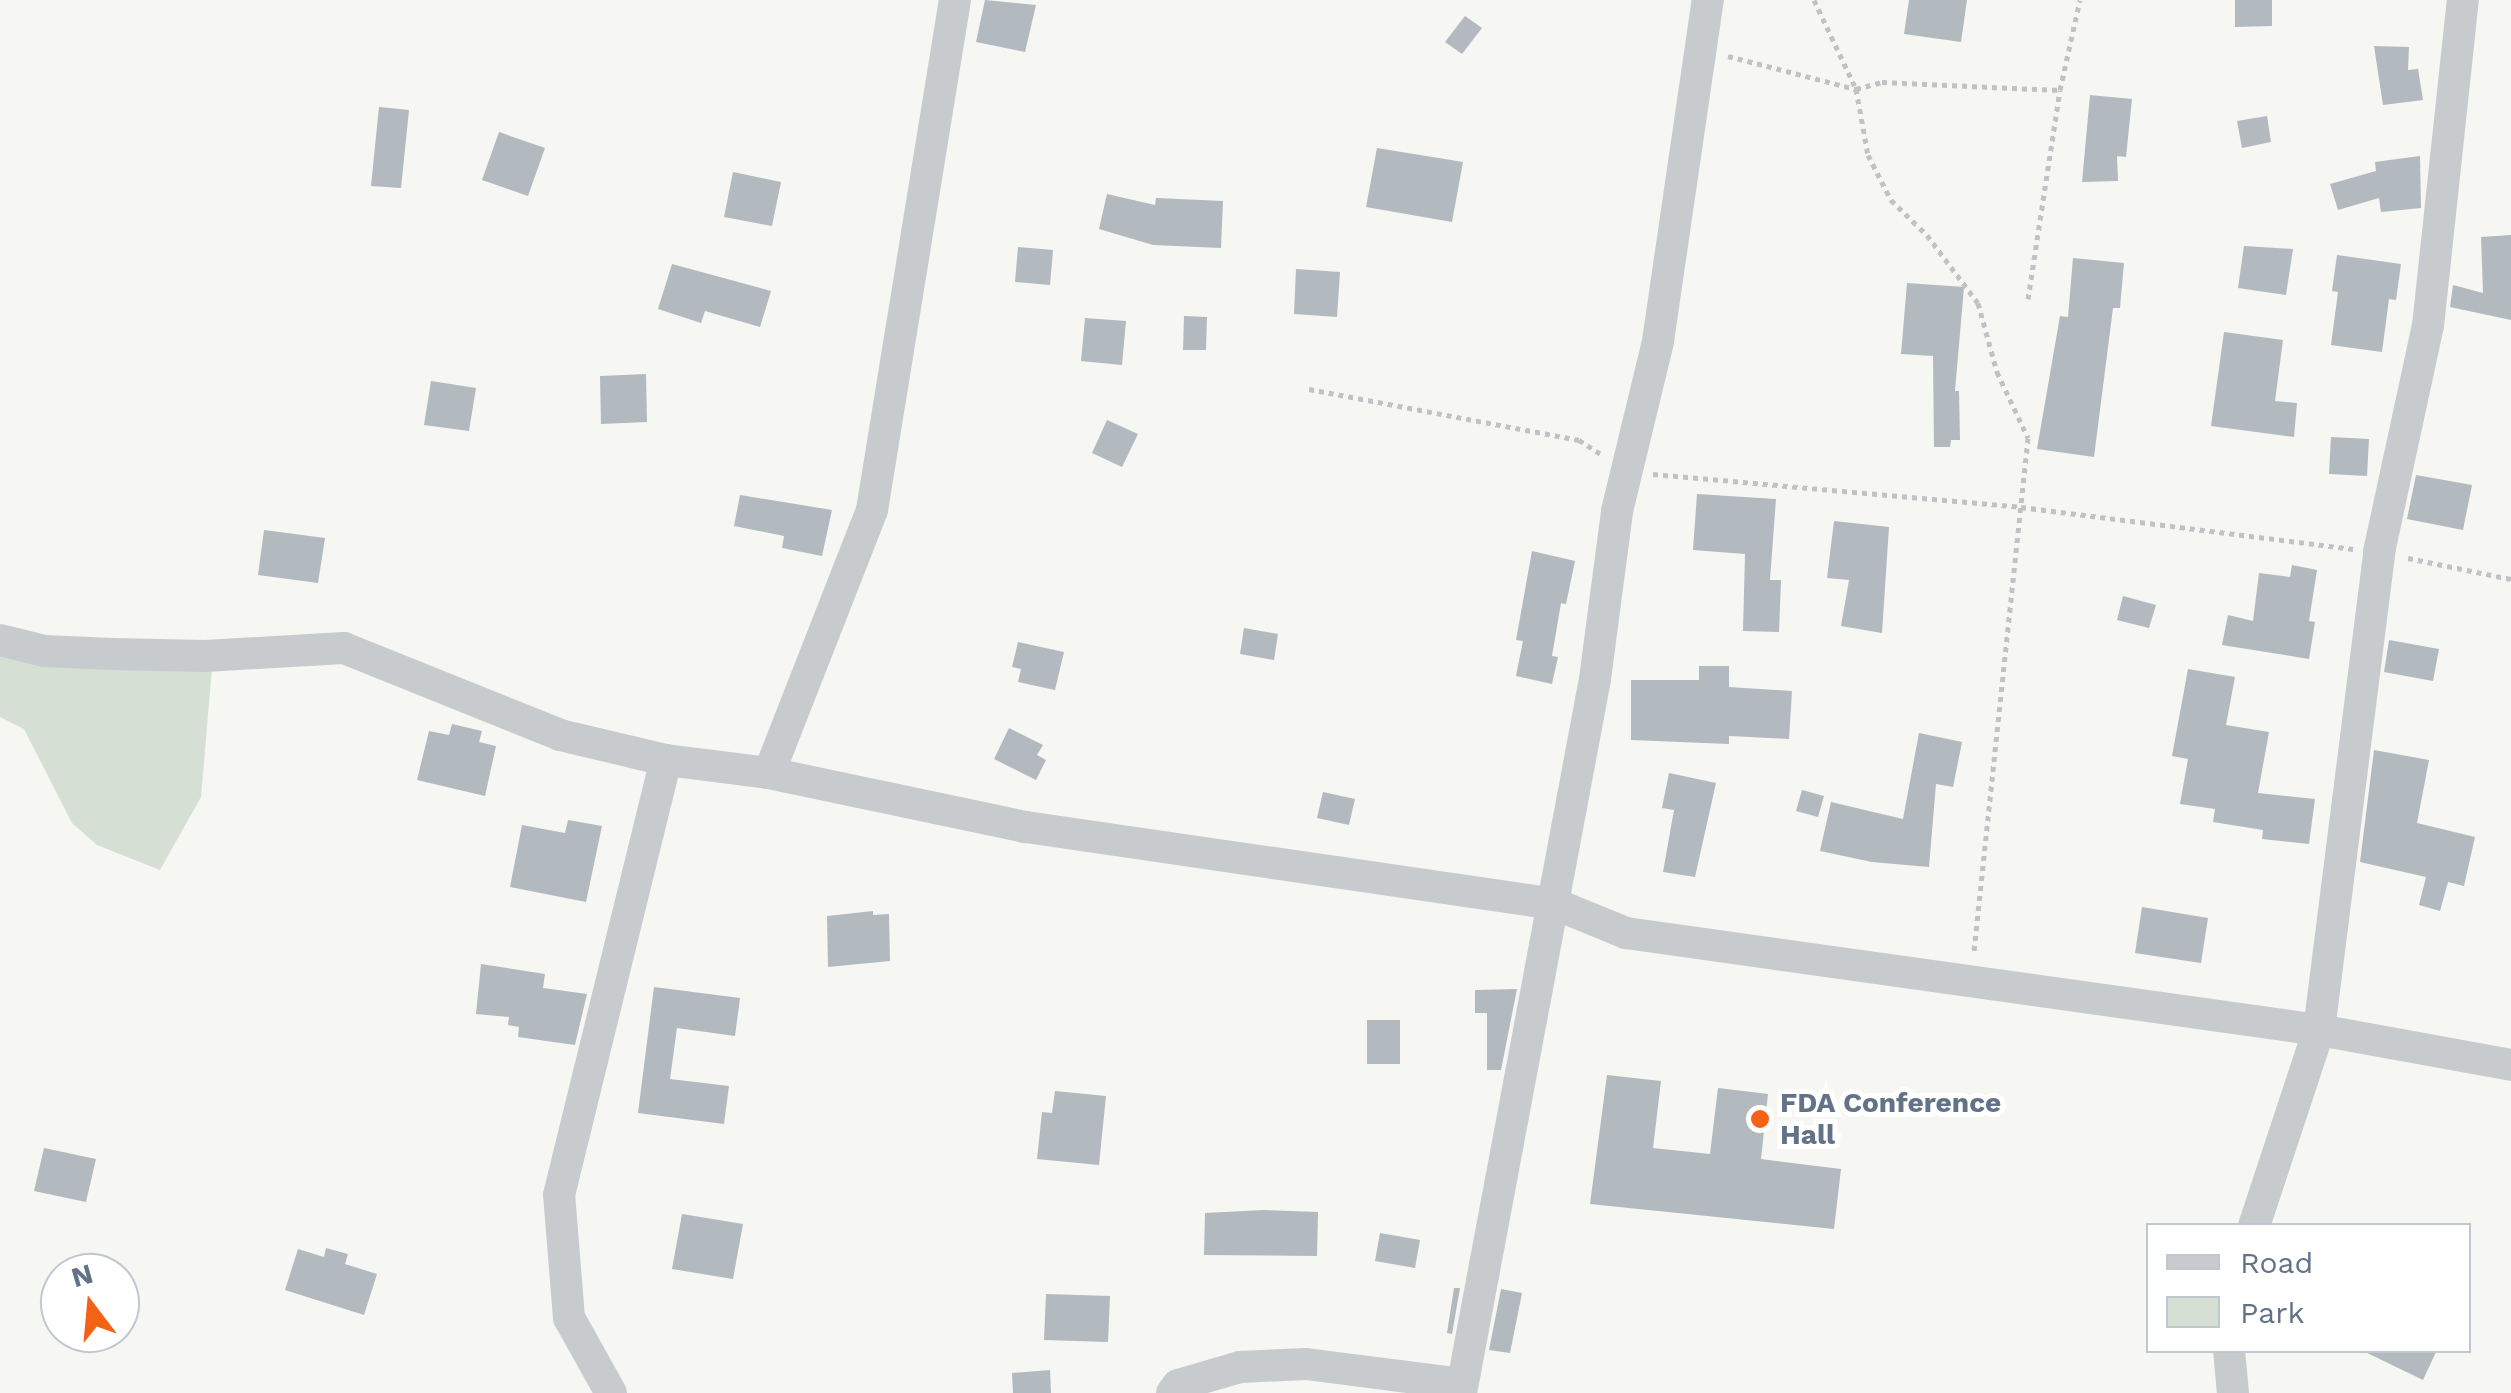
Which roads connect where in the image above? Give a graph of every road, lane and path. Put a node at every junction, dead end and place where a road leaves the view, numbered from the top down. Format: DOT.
graph roads {
  1 [pos="954,0"];
  2 [pos="1708,0"];
  3 [pos="1814,0"];
  4 [pos="2080,0"];
  5 [pos="2463,0"];
  6 [pos="1701,49"];
  7 [pos="1856,89"];
  8 [pos="2060,90"];
  9 [pos="2028,299"];
  10 [pos="1310,390"];
  11 [pos="1626,471"];
  12 [pos="2021,506"];
  13 [pos="2379,552"];
  14 [pos="2511,579"];
  15 [pos="0,640"];
  16 [pos="666,760"];
  17 [pos="769,773"];
  18 [pos="1555,904"];
  19 [pos="1971,979"];
  20 [pos="2319,1030"];
  21 [pos="2511,1065"];
  22 [pos="2255,1223"];
  23 [pos="2229,1353"];
  24 [pos="1461,1389"];
  25 [pos="611,1393"];
  26 [pos="1172,1393"];
  27 [pos="2233,1393"];
  1 -- 17 [label="street"];
  2 -- 6 [label="street"];
  3 -- 7 [label="path"];
  4 -- 8 [label="path"];
  5 -- 13 [label="street"];
  6 -- 7 [label="path"];
  6 -- 11 [label="street"];
  7 -- 8 [label="path"];
  7 -- 12 [label="path"];
  8 -- 9 [label="path"];
  10 -- 11 [label="path"];
  11 -- 12 [label="path"];
  11 -- 18 [label="street"];
  12 -- 13 [label="path"];
  12 -- 19 [label="path"];
  13 -- 14 [label="path"];
  13 -- 20 [label="street"];
  15 -- 16 [label="street"];
  16 -- 17 [label="street"];
  16 -- 25 [label="street"];
  17 -- 18 [label="street"];
  18 -- 19 [label="street"];
  18 -- 24 [label="street"];
  19 -- 20 [label="street"];
  20 -- 21 [label="street"];
  20 -- 22 [label="street"];
  23 -- 27 [label="street"];
  24 -- 26 [label="street"];
}
